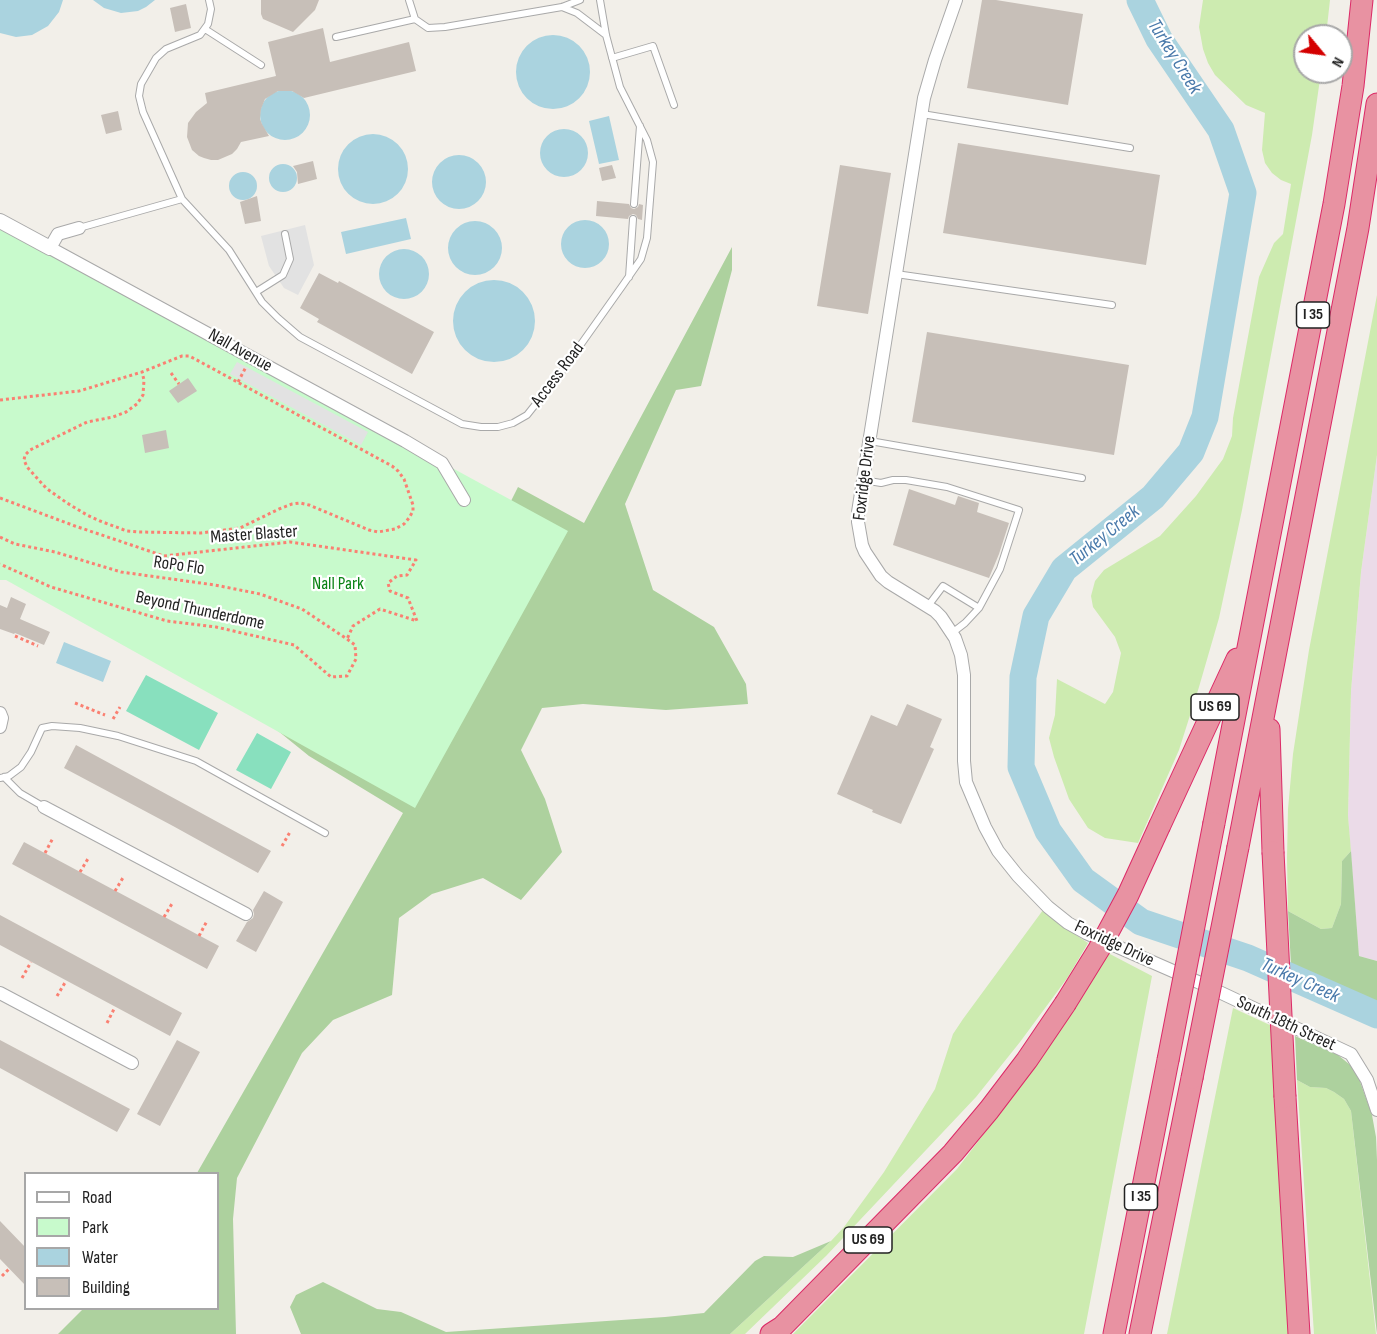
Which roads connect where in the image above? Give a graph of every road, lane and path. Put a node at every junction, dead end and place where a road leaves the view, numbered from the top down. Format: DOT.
graph roads {
  1 [pos="209,0"];
  2 [pos="409,0"];
  3 [pos="551,0"];
  4 [pos="580,0"];
  5 [pos="600,0"];
  6 [pos="956,0"];
  7 [pos="1362,0"];
  8 [pos="562,6"];
  9 [pos="552,8"];
  10 [pos="415,19"];
  11 [pos="205,29"];
  12 [pos="606,35"];
  13 [pos="336,37"];
  14 [pos="612,58"];
  15 [pos="261,65"];
  16 [pos="1377,104"];
  17 [pos="674,105"];
  18 [pos="921,114"];
  19 [pos="640,126"];
  20 [pos="1130,148"];
  21 [pos="182,199"];
  22 [pos="634,204"];
  23 [pos="633,219"];
  24 [pos="0,221"];
  25 [pos="79,228"];
  26 [pos="285,234"];
  27 [pos="50,248"];
  28 [pos="896,274"];
  29 [pos="629,277"];
  30 [pos="256,292"];
  31 [pos="1112,305"];
  32 [pos="142,372"];
  33 [pos="171,374"];
  34 [pos="179,384"];
  35 [pos="0,400"];
  36 [pos="870,441"];
  37 [pos="1082,478"];
  38 [pos="863,480"];
  39 [pos="0,498"];
  40 [pos="464,500"];
  41 [pos="0,537"];
  42 [pos="0,564"];
  43 [pos="928,606"];
  44 [pos="979,608"];
  45 [pos="1251,629"];
  46 [pos="951,633"];
  47 [pos="15,636"];
  48 [pos="347,639"];
  49 [pos="38,646"];
  50 [pos="1267,689"];
  51 [pos="75,703"];
  52 [pos="120,707"];
  53 [pos="0,713"];
  54 [pos="105,715"];
  55 [pos="113,719"];
  56 [pos="0,727"];
  57 [pos="2,778"];
  58 [pos="44,807"];
  59 [pos="290,832"];
  60 [pos="325,833"];
  61 [pos="53,838"];
  62 [pos="282,846"];
  63 [pos="45,853"];
  64 [pos="89,857"];
  65 [pos="80,872"];
  66 [pos="124,876"];
  67 [pos="115,891"];
  68 [pos="172,902"];
  69 [pos="246,914"];
  70 [pos="164,917"];
  71 [pos="207,921"];
  72 [pos="199,936"];
  73 [pos="31,962"];
  74 [pos="22,978"];
  75 [pos="66,981"];
  76 [pos="1198,982"];
  77 [pos="0,993"];
  78 [pos="57,996"];
  79 [pos="115,1007"];
  80 [pos="106,1023"];
  81 [pos="132,1063"];
  82 [pos="1377,1110"];
  83 [pos="9,1269"];
  84 [pos="2,1276"];
  85 [pos="777,1332"];
  86 [pos="1114,1334"];
  87 [pos="1140,1334"];
  88 [pos="1299,1334"];
  1 -- 11 [label="lane"];
  2 -- 10 [label="lane"];
  3 -- 9 [label="lane"];
  4 -- 8 [label="lane"];
  5 -- 12 [label="lane, Access Road"];
  6 -- 18 [label="street, Foxridge Drive"];
  7 -- 45 [label="highway, I 35"];
  8 -- 9 [label="lane"];
  8 -- 12 [label="lane"];
  9 -- 10 [label="lane"];
  10 -- 13 [label="lane"];
  11 -- 15 [label="lane"];
  11 -- 21 [label="lane, Access Road"];
  12 -- 14 [label="lane, Access Road"];
  14 -- 17 [label="lane"];
  14 -- 19 [label="lane, Access Road"];
  16 -- 50 [label="highway, I 35"];
  18 -- 20 [label="lane"];
  18 -- 28 [label="street, Foxridge Drive"];
  19 -- 22 [label="lane"];
  19 -- 29 [label="lane, Access Road"];
  21 -- 25 [label="lane"];
  21 -- 30 [label="lane, Access Road"];
  23 -- 29 [label="lane"];
  24 -- 27 [label="street, Nall Avenue"];
  25 -- 27 [label="street"];
  26 -- 30 [label="lane"];
  27 -- 40 [label="street, Nall Avenue"];
  28 -- 31 [label="lane"];
  28 -- 36 [label="street, Foxridge Drive"];
  29 -- 30 [label="lane, Access Road"];
  32 -- 32 [label="path"];
  32 -- 35 [label="path"];
  33 -- 34 [label="path"];
  36 -- 37 [label="lane"];
  36 -- 38 [label="street, Foxridge Drive"];
  38 -- 43 [label="street, Foxridge Drive"];
  38 -- 44 [label="lane"];
  39 -- 48 [label="path, Master Blaster"];
  41 -- 48 [label="path, RoPo Flo"];
  42 -- 48 [label="path, Beyond Thunderdome"];
  43 -- 44 [label="lane"];
  43 -- 46 [label="street, Foxridge Drive"];
  44 -- 46 [label="lane"];
  45 -- 85 [label="highway, US 69, bridge"];
  45 -- 86 [label="highway, I 35, bridge"];
  46 -- 76 [label="street, Foxridge Drive"];
  47 -- 49 [label="path"];
  50 -- 87 [label="highway, I 35, bridge"];
  50 -- 88 [label="highway, bridge"];
  51 -- 54 [label="path"];
  52 -- 55 [label="path"];
  53 -- 56 [label="street"];
  57 -- 58 [label="lane"];
  57 -- 60 [label="lane"];
  58 -- 69 [label="street"];
  59 -- 62 [label="path"];
  61 -- 63 [label="path"];
  64 -- 65 [label="path"];
  66 -- 67 [label="path"];
  68 -- 70 [label="path"];
  71 -- 72 [label="path"];
  73 -- 74 [label="path"];
  75 -- 78 [label="path"];
  76 -- 82 [label="street, South 18th Street"];
  77 -- 81 [label="street"];
  79 -- 80 [label="path"];
  83 -- 84 [label="path"];
}
